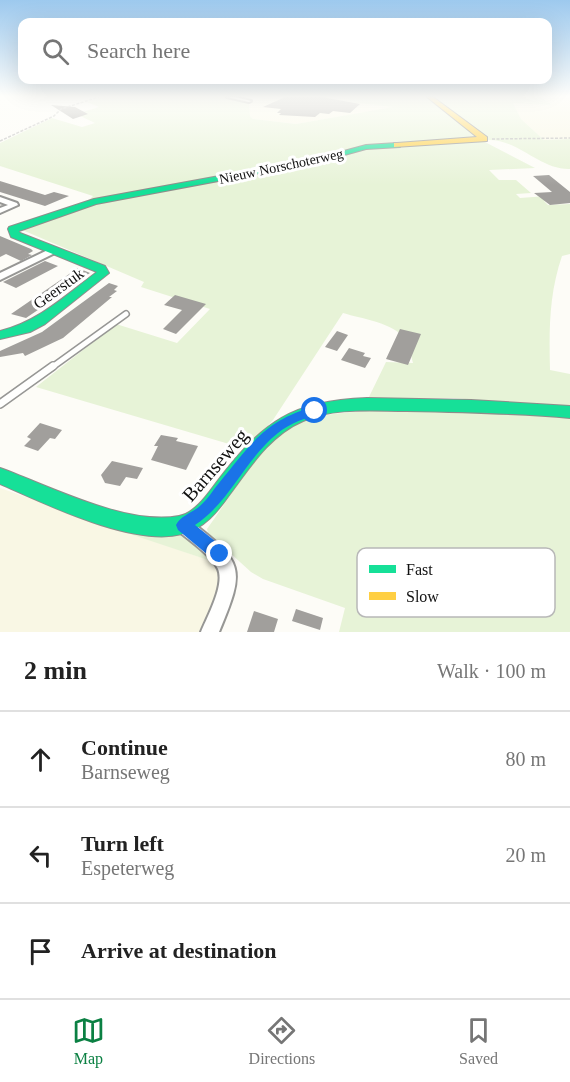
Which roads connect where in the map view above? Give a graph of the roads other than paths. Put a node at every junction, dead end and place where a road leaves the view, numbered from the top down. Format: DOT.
graph roads {
  1 [pos="467,126"];
  2 [pos="0,199"];
  3 [pos="0,211"];
  4 [pos="13,229"];
  5 [pos="52,251"];
  6 [pos="0,277"];
  7 [pos="126,314"];
  8 [pos="0,335"];
  9 [pos="0,404"];
  10 [pos="570,412"];
  11 [pos="0,476"];
  12 [pos="183,525"];
  13 [pos="210,632"];
  1 -- 4 [label="street, Nieuw Norschoterweg"];
  2 -- 3 [label="street"];
  4 -- 5 [label="street, Geerstuk"];
  5 -- 6 [label="street"];
  5 -- 8 [label="street, Geerstuk"];
  7 -- 9 [label="lane"];
  10 -- 12 [label="street, Barnseweg"];
  11 -- 12 [label="street, Barnseweg"];
  12 -- 13 [label="street"];
}
